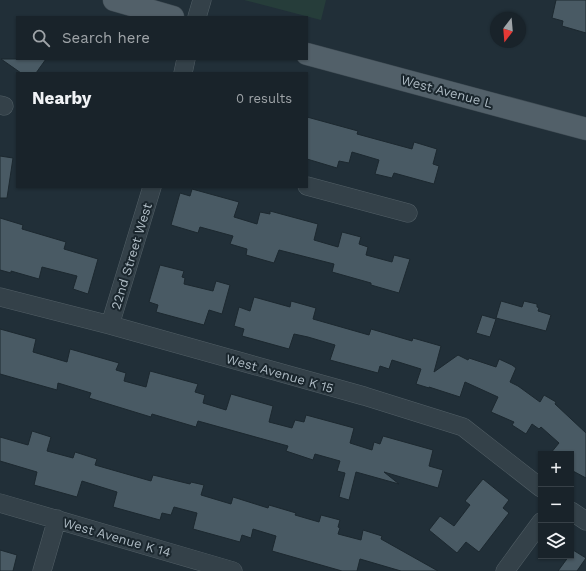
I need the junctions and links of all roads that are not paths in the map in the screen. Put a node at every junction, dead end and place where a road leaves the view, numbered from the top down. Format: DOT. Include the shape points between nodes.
graph roads {
  1 [pos="114,0"];
  2 [pos="202,0"];
  3 [pos="170,16"];
  4 [pos="197,16"];
  5 [pos="308,54"];
  6 [pos="186,60"];
  7 [pos="183,72"];
  8 [pos="586,129"];
  9 [pos="308,186"];
  10 [pos="152,188"];
  11 [pos="408,213"];
  12 [pos="0,297"];
  13 [pos="110,325"];
  14 [pos="540,487"];
  15 [pos="0,503"];
  16 [pos="574,513"];
  17 [pos="57,519"];
  18 [pos="586,521"];
  19 [pos="540,523"];
  20 [pos="42,571"];
  21 [pos="233,571"];
  22 [pos="505,571"];
  1 -- 3 [label="main road"];
  2 -- 4 [label="street"];
  5 -- 8 [label="main road, West Avenue L"];
  6 -- 7 [label="street"];
  9 -- 11 [label="street"];
  10 -- 13 [label="street, 22nd Street West"];
  12 -- 13 [label="street, West Avenue K 15"];
  13 -- 14 [label="street, West Avenue K 15" via="364,396 462,427"];
  15 -- 17 [label="street, West Avenue K 14"];
  16 -- 18 [label="street"];
  17 -- 20 [label="street"];
  17 -- 21 [label="street, West Avenue K 14"];
  19 -- 22 [label="street"];
}
